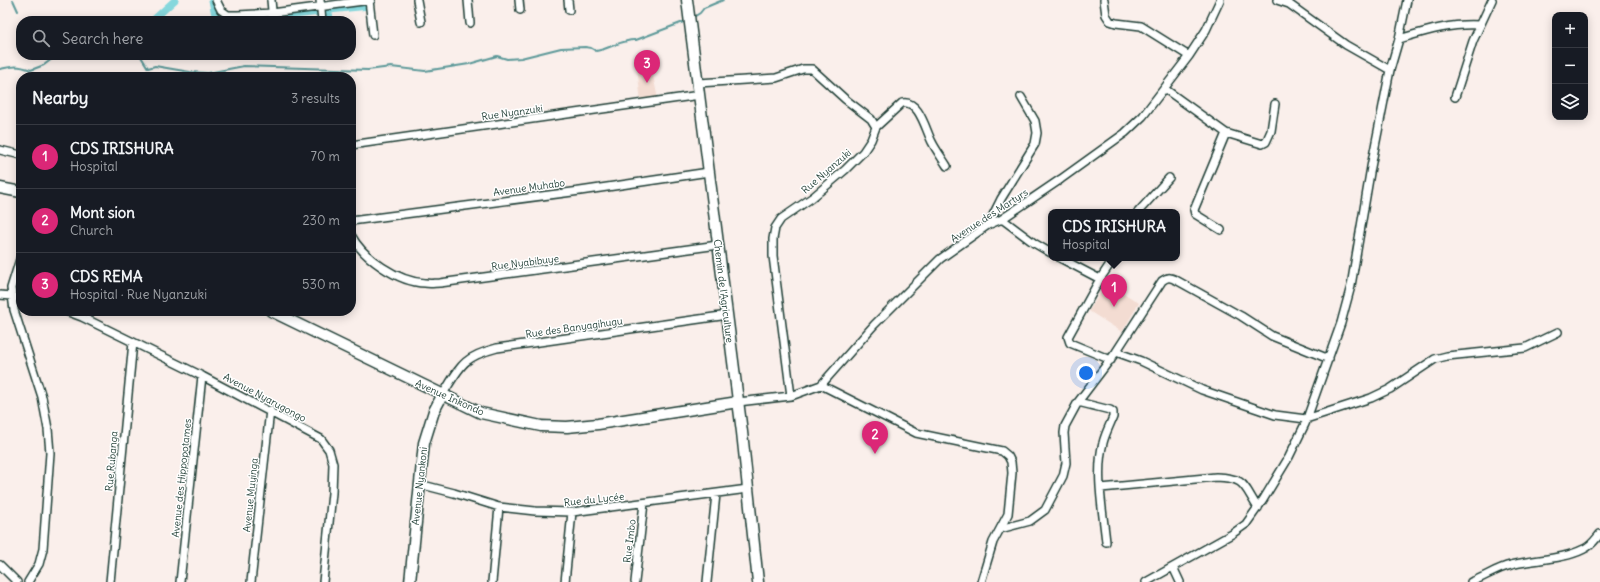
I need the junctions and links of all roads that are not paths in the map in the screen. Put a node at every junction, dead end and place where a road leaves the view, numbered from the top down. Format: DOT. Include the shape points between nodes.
graph roads {
  1 [pos="216,0"];
  2 [pos="271,0"];
  3 [pos="370,0"];
  4 [pos="417,0"];
  5 [pos="468,0"];
  6 [pos="519,0"];
  7 [pos="568,0"];
  8 [pos="1104,0"];
  9 [pos="1220,0"];
  10 [pos="1277,0"];
  11 [pos="1407,0"];
  12 [pos="1492,0"];
  13 [pos="688,1"];
  14 [pos="1290,2"];
  15 [pos="320,3"];
  16 [pos="520,10"];
  17 [pos="569,10"];
  18 [pos="272,13"];
  19 [pos="272,16"];
  20 [pos="321,16"];
  21 [pos="421,22"];
  22 [pos="470,23"];
  23 [pos="1480,25"];
  24 [pos="373,35"];
  25 [pos="1399,40"];
  26 [pos="1189,56"];
  27 [pos="1390,70"];
  28 [pos="698,83"];
  29 [pos="1165,89"];
  30 [pos="700,95"];
  31 [pos="1021,97"];
  32 [pos="1455,97"];
  33 [pos="1275,104"];
  34 [pos="876,127"];
  35 [pos="1226,133"];
  36 [pos="356,144"];
  37 [pos="0,150"];
  38 [pos="16,154"];
  39 [pos="947,166"];
  40 [pos="709,172"];
  41 [pos="1169,178"];
  42 [pos="0,188"];
  43 [pos="16,191"];
  44 [pos="1141,209"];
  45 [pos="1002,219"];
  46 [pos="356,220"];
  47 [pos="988,225"];
  48 [pos="1221,230"];
  49 [pos="356,244"];
  50 [pos="718,245"];
  51 [pos="1048,251"];
  52 [pos="1066,261"];
  53 [pos="1112,261"];
  54 [pos="16,270"];
  55 [pos="1100,279"];
  56 [pos="0,295"];
  57 [pos="12,296"];
  58 [pos="16,297"];
  59 [pos="16,314"];
  60 [pos="728,315"];
  61 [pos="16,316"];
  62 [pos="79,316"];
  63 [pos="281,316"];
  64 [pos="1558,332"];
  65 [pos="133,342"];
  66 [pos="1116,352"];
  67 [pos="1329,359"];
  68 [pos="1111,360"];
  69 [pos="202,376"];
  70 [pos="821,385"];
  71 [pos="443,394"];
  72 [pos="791,396"];
  73 [pos="738,402"];
  74 [pos="1078,402"];
  75 [pos="270,410"];
  76 [pos="1306,419"];
  77 [pos="419,484"];
  78 [pos="1100,488"];
  79 [pos="748,489"];
  80 [pos="716,494"];
  81 [pos="644,503"];
  82 [pos="499,507"];
  83 [pos="1258,508"];
  84 [pos="572,512"];
  85 [pos="1000,529"];
  86 [pos="1600,534"];
  87 [pos="1106,542"];
  88 [pos="0,565"];
  89 [pos="1172,567"];
  90 [pos="17,582"];
  91 [pos="28,582"];
  92 [pos="110,582"];
  93 [pos="180,582"];
  94 [pos="251,582"];
  95 [pos="323,582"];
  96 [pos="410,582"];
  97 [pos="492,582"];
  98 [pos="565,582"];
  99 [pos="635,582"];
  100 [pos="707,582"];
  101 [pos="758,582"];
  102 [pos="981,582"];
  103 [pos="1146,582"];
  104 [pos="1180,582"];
  105 [pos="1471,582"];
  1 -- 18 [label="street" via="221,10 228,15"];
  2 -- 18 [label="street"];
  3 -- 15 [label="street"];
  3 -- 24 [label="street"];
  4 -- 21 [label="street"];
  5 -- 22 [label="street"];
  6 -- 16 [label="street"];
  7 -- 17 [label="street"];
  8 -- 26 [label="street" via="1106,15 1110,20 1141,26"];
  9 -- 26 [label="street, Avenue des Martyrs" via="1206,30"];
  10 -- 14 [label="street"];
  11 -- 25 [label="street"];
  12 -- 23 [label="street"];
  13 -- 28 [label="street, Chemin de l'Agriculture"];
  14 -- 27 [label="street" via="1346,45"];
  15 -- 18 [label="street"];
  15 -- 20 [label="street"];
  18 -- 19 [label="street"];
  23 -- 25 [label="street" via="1433,28"];
  23 -- 32 [label="street"];
  25 -- 27 [label="street"];
  26 -- 29 [label="street, Avenue des Martyrs"];
  27 -- 67 [label="street" via="1351,286"];
  28 -- 30 [label="street, Chemin de l'Agriculture"];
  28 -- 34 [label="street" via="776,78 803,69 812,69 844,99 871,119"];
  29 -- 35 [label="street"];
  29 -- 45 [label="street, Avenue des Martyrs" via="1125,134"];
  30 -- 36 [label="street, Rue Nyanzuki"];
  30 -- 40 [label="street, Chemin de l'Agriculture"];
  31 -- 47 [label="street" via="1034,121 1037,133 1034,144"];
  33 -- 35 [label="street" via="1271,131 1266,142 1257,143"];
  34 -- 39 [label="street" via="902,103 907,102 924,120 932,142"];
  34 -- 72 [label="street, Rue Nyanzuki" via="863,152 813,197 781,219 775,228 773,256"];
  35 -- 48 [label="street" via="1194,210 1195,214"];
  37 -- 38 [label="street"];
  40 -- 46 [label="street, Avenue Muhabo"];
  40 -- 50 [label="street, Chemin de l'Agriculture"];
  41 -- 44 [label="street"];
  42 -- 43 [label="street"];
  45 -- 47 [label="street, Avenue des Martyrs"];
  45 -- 51 [label="street"];
  47 -- 70 [label="street, Avenue des Martyrs" via="940,259 874,325"];
  49 -- 50 [label="street, Rue Nyabibuye" via="384,269 423,284"];
  50 -- 60 [label="street, Chemin de l'Agriculture"];
  52 -- 55 [label="street"];
  53 -- 55 [label="street"];
  54 -- 57 [label="street" via="11,288"];
  55 -- 68 [label="street" via="1068,341"];
  56 -- 57 [label="street"];
  57 -- 58 [label="street"];
  57 -- 59 [label="street"];
  60 -- 71 [label="street, Rue des Banyagihugu" via="497,348 479,353 467,360"];
  60 -- 73 [label="street, Chemin de l'Agriculture"];
  61 -- 91 [label="street" via="42,397 50,453 43,549"];
  62 -- 65 [label="street, Avenue Nyarugongo"];
  63 -- 71 [label="street, Avenue Inkondo"];
  64 -- 76 [label="street" via="1525,348 1435,359 1390,389 1371,398"];
  65 -- 69 [label="street, Avenue Nyarugongo"];
  65 -- 92 [label="street, Rue Rubanga"];
  66 -- 67 [label="street" via="1162,281 1171,278 1272,336"];
  66 -- 68 [label="street"];
  66 -- 76 [label="street" via="1202,390 1274,415"];
  67 -- 76 [label="street"];
  68 -- 74 [label="street"];
  69 -- 75 [label="street, Avenue Nyarugongo"];
  69 -- 93 [label="street, Avenue des Hippopotames"];
  70 -- 72 [label="street, Avenue des Martyrs"];
  70 -- 85 [label="street" via="916,433 1002,451 1011,462 1012,473 1008,514"];
  71 -- 73 [label="street, Avenue Inkondo" via="481,413 542,426 567,427"];
  71 -- 77 [label="street, Avenue Nyankoni" via="425,437"];
  72 -- 73 [label="street, Avenue des Martyrs"];
  73 -- 79 [label="street, Chemin de l'Agriculture"];
  74 -- 78 [label="street" via="1113,412 1100,456"];
  74 -- 85 [label="street" via="1065,426 1066,463 1063,476 1045,510 1030,521"];
  75 -- 94 [label="street, Avenue Muyinga"];
  75 -- 95 [label="street, Avenue Nyarugongo" via="321,438 332,457 333,480"];
  76 -- 83 [label="street" via="1289,457"];
  77 -- 82 [label="street, Rue du Lycée"];
  77 -- 96 [label="street, Avenue Nyankoni"];
  78 -- 83 [label="street" via="1216,477 1232,478 1243,484"];
  78 -- 87 [label="street"];
  79 -- 80 [label="street, Rue du Lycée"];
  79 -- 101 [label="street, Chemin de l'Agriculture"];
  80 -- 81 [label="street, Rue du Lycée"];
  80 -- 100 [label="street"];
  81 -- 84 [label="street, Rue du Lycée"];
  81 -- 99 [label="street, Rue Imbo"];
  82 -- 84 [label="street, Rue du Lycée"];
  82 -- 97 [label="street"];
  83 -- 89 [label="street" via="1246,524 1232,534"];
  84 -- 98 [label="street"];
  85 -- 102 [label="street" via="987,558"];
  86 -- 105 [label="street" via="1585,549 1563,556 1499,568"];
  88 -- 90 [label="street"];
  89 -- 103 [label="street"];
  89 -- 104 [label="street"];
}
